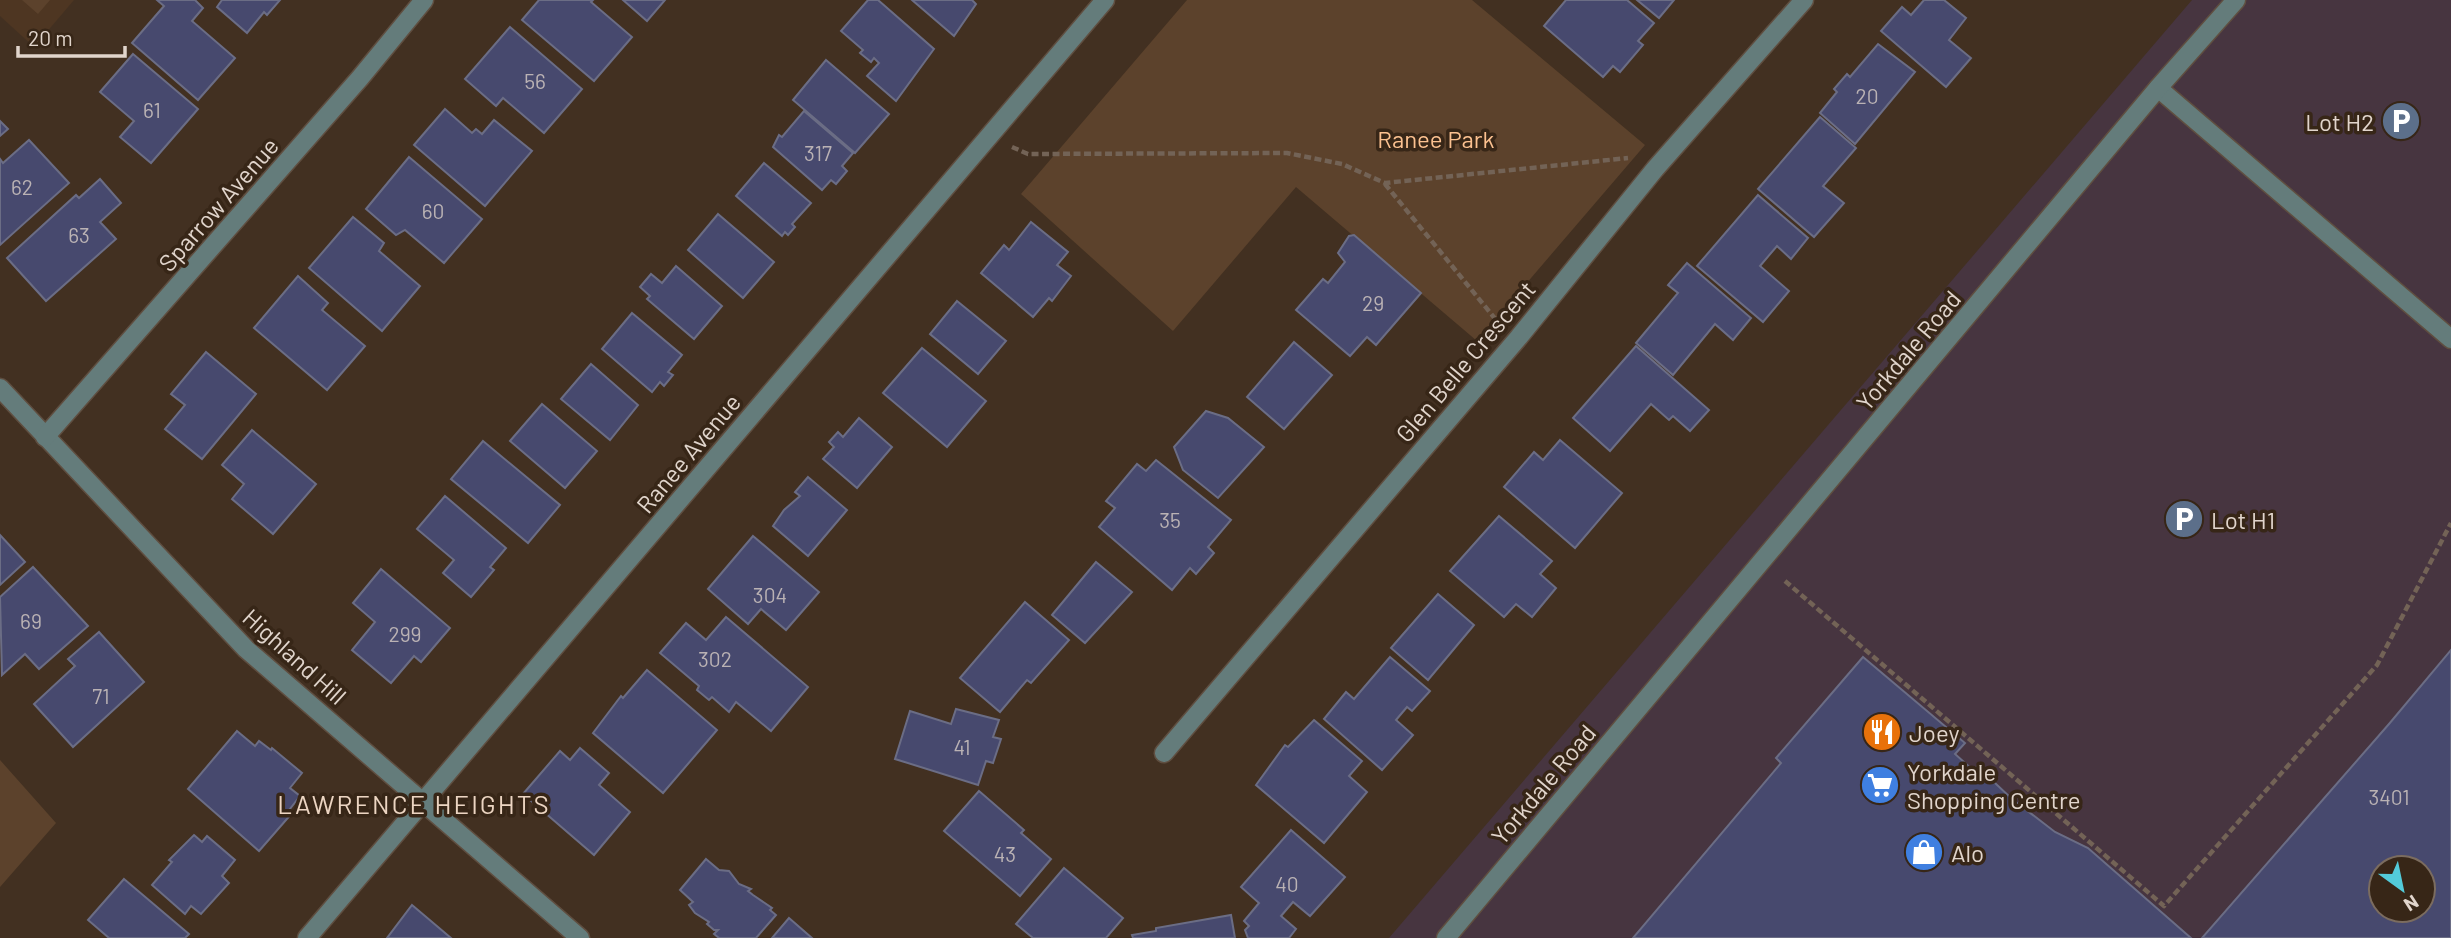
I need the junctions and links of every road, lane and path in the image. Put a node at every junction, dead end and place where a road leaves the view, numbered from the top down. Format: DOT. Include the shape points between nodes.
graph roads {
  1 [pos="424,0"];
  2 [pos="1105,0"];
  3 [pos="1804,0"];
  4 [pos="2236,0"];
  5 [pos="2158,88"];
  6 [pos="989,137"];
  7 [pos="1655,169"];
  8 [pos="1385,183"];
  9 [pos="1519,337"];
  10 [pos="2451,339"];
  11 [pos="0,388"];
  12 [pos="45,438"];
  13 [pos="2451,523"];
  14 [pos="1784,581"];
  15 [pos="1164,753"];
  16 [pos="424,801"];
  17 [pos="307,938"];
  18 [pos="580,938"];
  19 [pos="1446,938"];
  1 -- 12 [label="street, Sparrow Avenue"];
  2 -- 6 [label="street, Ranee Avenue"];
  3 -- 7 [label="street, Glen Belle Crescent"];
  4 -- 5 [label="street, Yorkdale Road"];
  5 -- 10 [label="street"];
  5 -- 19 [label="street, Yorkdale Road"];
  6 -- 8 [label="path" via="1028,154 1287,153 1342,164"];
  6 -- 16 [label="street, Ranee Avenue"];
  7 -- 8 [label="path" via="1629,158"];
  7 -- 9 [label="street, Glen Belle Crescent"];
  8 -- 9 [label="path" via="1494,318"];
  9 -- 15 [label="street, Glen Belle Crescent"];
  11 -- 12 [label="street, Highland Hill"];
  12 -- 16 [label="street, Highland Hill" via="246,649"];
  13 -- 14 [label="path" via="2377,665 2164,906"];
  16 -- 17 [label="street, Ranee Avenue"];
  16 -- 18 [label="street, Highland Hill"];
}
